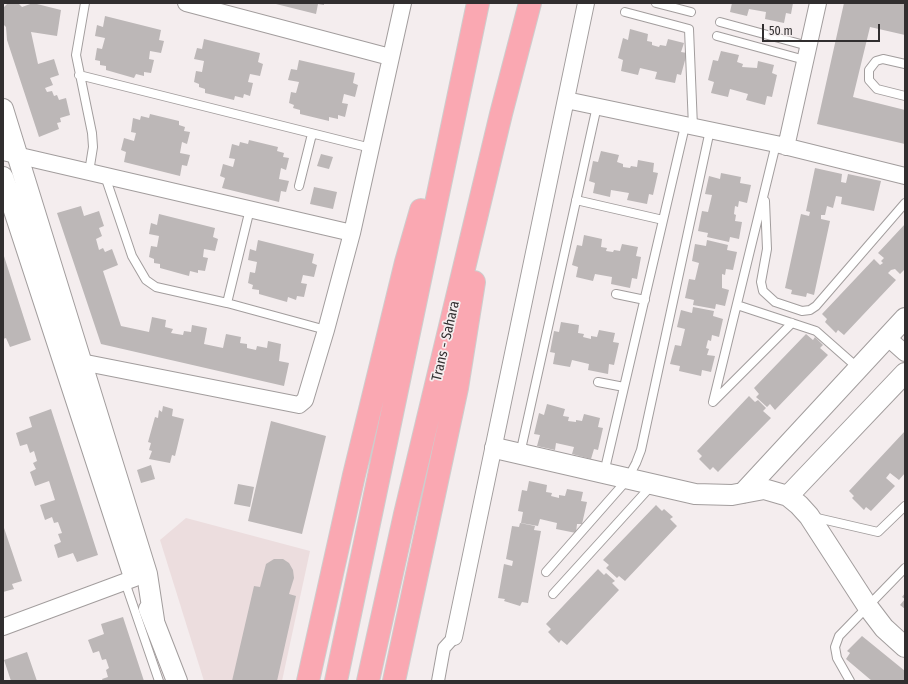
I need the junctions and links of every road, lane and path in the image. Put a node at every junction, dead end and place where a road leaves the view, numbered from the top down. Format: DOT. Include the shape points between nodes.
graph roads {
  1 [pos="86,3"];
  2 [pos="186,3"];
  3 [pos="403,3"];
  4 [pos="478,3"];
  5 [pos="530,3"];
  6 [pos="586,3"];
  7 [pos="656,3"];
  8 [pos="818,3"];
  9 [pos="625,12"];
  10 [pos="691,12"];
  11 [pos="720,22"];
  12 [pos="717,36"];
  13 [pos="467,51"];
  14 [pos="806,53"];
  15 [pos="390,58"];
  16 [pos="905,64"];
  17 [pos="79,75"];
  18 [pos="905,96"];
  19 [pos="566,100"];
  20 [pos="597,106"];
  21 [pos="3,109"];
  22 [pos="501,114"];
  23 [pos="689,126"];
  24 [pos="710,130"];
  25 [pos="312,134"];
  26 [pos="781,146"];
  27 [pos="370,148"];
  28 [pos="10,153"];
  29 [pos="89,172"];
  30 [pos="105,176"];
  31 [pos="905,176"];
  32 [pos="3,177"];
  33 [pos="299,186"];
  34 [pos="765,190"];
  35 [pos="576,200"];
  36 [pos="905,203"];
  37 [pos="250,210"];
  38 [pos="663,220"];
  39 [pos="352,233"];
  40 [pos="616,294"];
  41 [pos="645,300"];
  42 [pos="227,303"];
  43 [pos="737,305"];
  44 [pos="905,318"];
  45 [pos="792,323"];
  46 [pos="326,330"];
  47 [pos="887,337"];
  48 [pos="905,353"];
  49 [pos="62,358"];
  50 [pos="82,362"];
  51 [pos="859,369"];
  52 [pos="905,373"];
  53 [pos="598,382"];
  54 [pos="624,387"];
  55 [pos="495,448"];
  56 [pos="520,454"];
  57 [pos="604,473"];
  58 [pos="628,480"];
  59 [pos="652,485"];
  60 [pos="743,493"];
  61 [pos="788,496"];
  62 [pos="905,506"];
  63 [pos="809,516"];
  64 [pos="905,568"];
  65 [pos="546,572"];
  66 [pos="130,580"];
  67 [pos="553,594"];
  68 [pos="868,607"];
  69 [pos="154,620"];
  70 [pos="3,626"];
  71 [pos="454,637"];
  72 [pos="905,647"];
  73 [pos="159,681"];
  74 [pos="177,681"];
  75 [pos="308,681"];
  76 [pos="336,681"];
  77 [pos="368,681"];
  78 [pos="394,681"];
  79 [pos="438,681"];
  80 [pos="850,681"];
  1 -- 17 [label="lane" via="76,55"];
  2 -- 15 [label="street"];
  3 -- 15 [label="street"];
  4 -- 13 [label="highway"];
  5 -- 22 [label="highway, Trans - Sahara"];
  6 -- 19 [label="street"];
  7 -- 10 [label="lane"];
  8 -- 14 [label="street"];
  9 -- 23 [label="lane" via="689,29"];
  11 -- 14 [label="lane"];
  12 -- 14 [label="lane"];
  13 -- 75 [label="highway" via="406,262 354,475"];
  13 -- 76 [label="highway"];
  14 -- 26 [label="street"];
  15 -- 27 [label="street"];
  16 -- 18 [label="lane" via="883,59 876,61 869,70 869,80 877,89"];
  17 -- 25 [label="lane"];
  17 -- 29 [label="lane" via="92,133 93,147"];
  19 -- 20 [label="street"];
  19 -- 55 [label="street"];
  20 -- 23 [label="street"];
  20 -- 35 [label="lane"];
  21 -- 28 [label="street"];
  22 -- 77 [label="highway, Trans - Sahara"];
  22 -- 78 [label="highway" via="457,388"];
  23 -- 24 [label="street"];
  23 -- 38 [label="lane"];
  24 -- 26 [label="street"];
  24 -- 58 [label="lane" via="641,450"];
  25 -- 27 [label="lane"];
  25 -- 33 [label="lane"];
  26 -- 31 [label="street"];
  26 -- 34 [label="lane"];
  27 -- 39 [label="street"];
  28 -- 29 [label="street"];
  28 -- 50 [label="street"];
  29 -- 30 [label="street"];
  30 -- 37 [label="street"];
  30 -- 42 [label="lane" via="132,256 146,280 156,287"];
  32 -- 49 [label="street"];
  34 -- 36 [label="lane" via="767,249 761,282 763,291 775,302 802,311 816,306"];
  34 -- 43 [label="lane"];
  35 -- 38 [label="lane"];
  35 -- 56 [label="lane"];
  37 -- 39 [label="street"];
  37 -- 42 [label="lane"];
  38 -- 41 [label="lane"];
  39 -- 46 [label="street"];
  40 -- 41 [label="lane"];
  41 -- 54 [label="lane"];
  42 -- 46 [label="lane"];
  43 -- 45 [label="lane"];
  43 -- 45 [label="lane" via="713,402"];
  44 -- 47 [label="street"];
  45 -- 51 [label="lane" via="816,332"];
  46 -- 50 [label="street" via="305,400 299,405"];
  47 -- 48 [label="street"];
  47 -- 51 [label="street"];
  49 -- 50 [label="street"];
  49 -- 66 [label="street"];
  50 -- 69 [label="street" via="148,574"];
  51 -- 60 [label="street"];
  52 -- 61 [label="street"];
  53 -- 54 [label="lane"];
  54 -- 57 [label="lane"];
  55 -- 56 [label="street"];
  55 -- 71 [label="street"];
  56 -- 57 [label="street"];
  57 -- 58 [label="street"];
  58 -- 59 [label="street"];
  58 -- 65 [label="lane"];
  59 -- 60 [label="street" via="695,494 718,496"];
  59 -- 67 [label="lane"];
  60 -- 61 [label="street" via="764,489"];
  61 -- 63 [label="street"];
  62 -- 63 [label="lane" via="878,532"];
  63 -- 68 [label="street"];
  64 -- 68 [label="lane"];
  66 -- 69 [label="street"];
  66 -- 70 [label="street"];
  66 -- 73 [label="lane"];
  68 -- 72 [label="street" via="884,628"];
  68 -- 80 [label="lane" via="839,636 835,647 837,658"];
  69 -- 74 [label="street"];
  71 -- 79 [label="street" via="444,648"];
}
